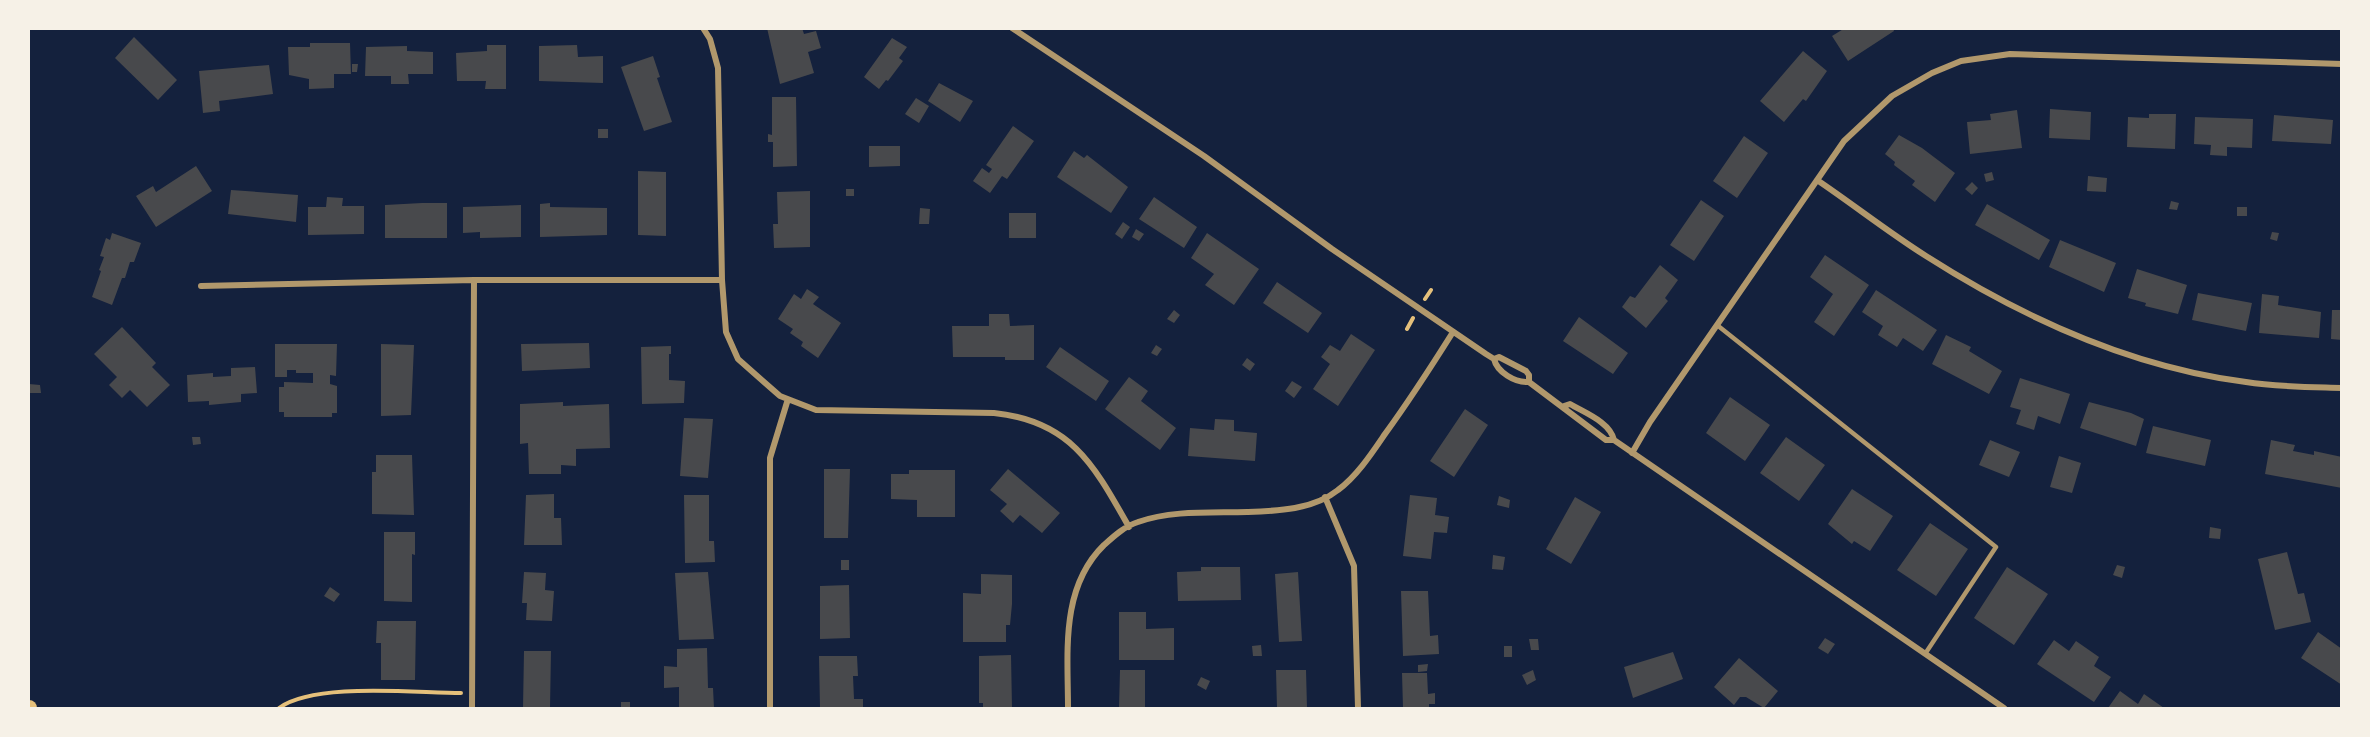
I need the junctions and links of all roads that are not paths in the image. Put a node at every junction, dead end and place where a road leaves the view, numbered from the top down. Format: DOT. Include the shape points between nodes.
graph roads {
  1 [pos="703,28"];
  2 [pos="1012,28"];
  3 [pos="2342,64"];
  4 [pos="1817,180"];
  5 [pos="474,280"];
  6 [pos="722,280"];
  7 [pos="201,286"];
  8 [pos="1717,326"];
  9 [pos="1453,332"];
  10 [pos="1494,359"];
  11 [pos="1529,382"];
  12 [pos="2342,388"];
  13 [pos="788,399"];
  14 [pos="1564,406"];
  15 [pos="1614,440"];
  16 [pos="1632,453"];
  17 [pos="1325,498"];
  18 [pos="1129,527"];
  19 [pos="1925,654"];
  20 [pos="472,708"];
  21 [pos="770,708"];
  22 [pos="1068,708"];
  23 [pos="1358,708"];
  24 [pos="2004,708"];
  1 -- 6 [label="street" via="718,68"];
  2 -- 9 [label="street" via="1204,156"];
  3 -- 4 [label="street" via="2010,54 1961,61 1892,96 1844,141"];
  4 -- 8 [label="street"];
  4 -- 12 [label="street" via="1976,286 2079,338 2158,364 2243,382"];
  5 -- 6 [label="street"];
  5 -- 7 [label="street"];
  5 -- 20 [label="street"];
  6 -- 13 [label="street" via="726,332 738,359"];
  8 -- 16 [label="street"];
  8 -- 19 [label="lane" via="1996,547"];
  9 -- 10 [label="street"];
  9 -- 17 [label="street" via="1367,460"];
  10 -- 11 [label="street" via="1501,372 1522,383"];
  10 -- 11 [label="street" via="1499,357 1526,371"];
  11 -- 14 [label="street"];
  13 -- 18 [label="street" via="816,410 1020,416 1048,427 1098,470"];
  13 -- 21 [label="street" via="770,458"];
  14 -- 15 [label="street" via="1606,440"];
  14 -- 15 [label="street" via="1570,404 1602,423"];
  15 -- 16 [label="street"];
  16 -- 19 [label="street"];
  17 -- 18 [label="street" via="1296,508 1183,514"];
  17 -- 23 [label="street" via="1354,566"];
  18 -- 22 [label="street" via="1096,552 1080,578 1069,622"];
  19 -- 24 [label="street"];
}
